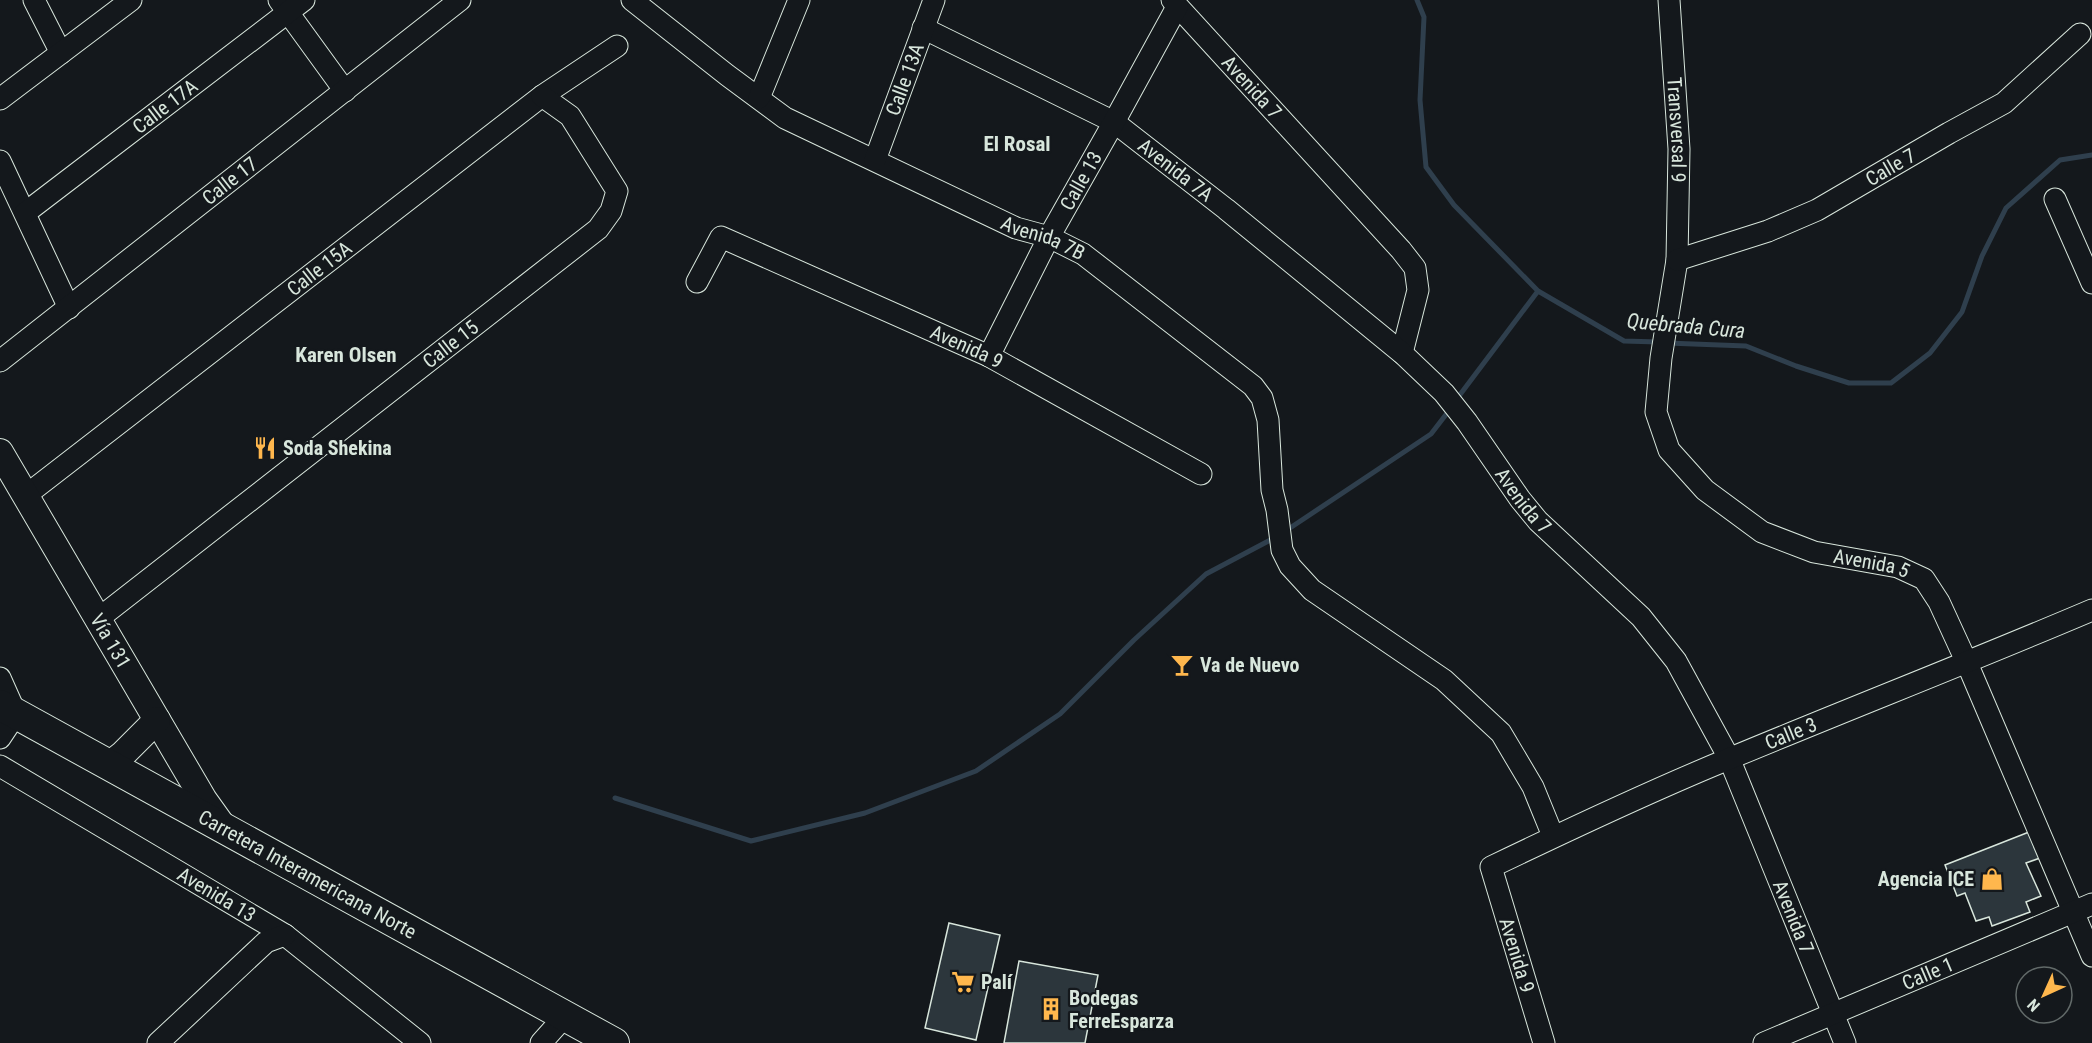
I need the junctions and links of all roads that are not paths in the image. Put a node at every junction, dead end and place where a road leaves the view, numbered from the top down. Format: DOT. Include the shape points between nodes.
graph roads {
  1 [pos="34,0"];
  2 [pos="132,0"];
  3 [pos="460,0"];
  4 [pos="632,0"];
  5 [pos="800,0"];
  6 [pos="934,0"];
  7 [pos="1669,0"];
  8 [pos="1174,3"];
  9 [pos="291,4"];
  10 [pos="923,28"];
  11 [pos="2080,34"];
  12 [pos="617,46"];
  13 [pos="61,53"];
  14 [pos="345,91"];
  15 [pos="542,96"];
  16 [pos="759,98"];
  17 [pos="0,99"];
  18 [pos="1114,122"];
  19 [pos="875,160"];
  20 [pos="0,161"];
  21 [pos="2055,199"];
  22 [pos="25,213"];
  23 [pos="1049,237"];
  24 [pos="1677,260"];
  25 [pos="697,282"];
  26 [pos="2092,283"];
  27 [pos="69,308"];
  28 [pos="1402,353"];
  29 [pos="988,356"];
  30 [pos="0,360"];
  31 [pos="0,452"];
  32 [pos="1201,474"];
  33 [pos="25,496"];
  34 [pos="2092,610"];
  35 [pos="98,619"];
  36 [pos="1967,663"];
  37 [pos="0,678"];
  38 [pos="5,719"];
  39 [pos="157,720"];
  40 [pos="1729,758"];
  41 [pos="116,760"];
  42 [pos="0,766"];
  43 [pos="225,829"];
  44 [pos="1553,836"];
  45 [pos="1491,867"];
  46 [pos="2083,908"];
  47 [pos="285,935"];
  48 [pos="2092,956"];
  49 [pos="1832,1014"];
  50 [pos="565,1016"];
  51 [pos="158,1043"];
  52 [pos="420,1043"];
  53 [pos="541,1043"];
  54 [pos="614,1043"];
  55 [pos="1544,1043"];
  56 [pos="1764,1043"];
  57 [pos="1845,1043"];
  1 -- 13 [label="street"];
  2 -- 13 [label="street"];
  3 -- 14 [label="street, Calle 17"];
  4 -- 16 [label="street, Avenida 7B"];
  5 -- 16 [label="street"];
  6 -- 10 [label="street, Calle 13A"];
  7 -- 24 [label="street, Transversal 9" via="1679,149"];
  8 -- 18 [label="street, Calle 13"];
  8 -- 28 [label="street, Avenida 7" via="1414,268 1418,290"];
  9 -- 14 [label="street"];
  9 -- 22 [label="street, Calle 17A"];
  10 -- 18 [label="street, Avenida 7A"];
  10 -- 19 [label="street, Calle 13A"];
  11 -- 24 [label="street, Calle 7" via="2004,103 1817,210 1768,231"];
  12 -- 15 [label="street, Calle 15A"];
  13 -- 17 [label="street"];
  14 -- 27 [label="street, Calle 17"];
  15 -- 33 [label="street, Calle 15A"];
  15 -- 35 [label="street, Calle 15" via="570,116 617,191 611,211 598,229"];
  16 -- 19 [label="street, Avenida 7B" via="785,118"];
  18 -- 23 [label="street, Calle 13"];
  18 -- 28 [label="street, Avenida 7A"];
  19 -- 23 [label="street, Avenida 7B" via="1016,228"];
  20 -- 22 [label="street"];
  21 -- 26 [label="street"];
  22 -- 27 [label="street"];
  23 -- 29 [label="street, Calle 13"];
  23 -- 44 [label="street, Avenida 7B" via="1083,254 1253,386 1262,398 1268,420 1272,490 1282,550 1290,566 1312,590 1444,680 1502,733 1533,787"];
  24 -- 36 [label="street, Avenida 5" via="1656,412 1669,450 1705,490 1762,532 1814,552 1898,567 1924,579"];
  25 -- 29 [label="street, Avenida 9" via="721,237"];
  27 -- 30 [label="street, Calle 17"];
  28 -- 40 [label="street, Avenida 7" via="1444,393 1538,521 1641,617 1676,662"];
  29 -- 32 [label="street, Avenida 9"];
  31 -- 33 [label="main road, Vía 131"];
  33 -- 35 [label="main road, Vía 131"];
  34 -- 36 [label="street, Calle 3"];
  35 -- 39 [label="main road, Vía 131"];
  36 -- 40 [label="street, Calle 3"];
  36 -- 46 [label="street, Avenida 5"];
  37 -- 38 [label="street"];
  38 -- 41 [label="highway, Carretera Interamericana Norte"];
  39 -- 41 [label="main road"];
  39 -- 43 [label="main road, Vía 131"];
  40 -- 44 [label="street, Calle 3"];
  40 -- 49 [label="street, Avenida 7"];
  41 -- 43 [label="highway, Carretera Interamericana Norte"];
  42 -- 47 [label="street, Avenida 13"];
  43 -- 50 [label="highway, Carretera Interamericana Norte"];
  44 -- 45 [label="street, Calle 3"];
  45 -- 55 [label="street, Avenida 9"];
  46 -- 48 [label="street, Avenida 5"];
  46 -- 49 [label="street, Calle 1"];
  47 -- 51 [label="street" via="266,942"];
  47 -- 52 [label="street, Avenida 13"];
  49 -- 56 [label="street, Calle 1"];
  49 -- 57 [label="street, Avenida 7"];
  50 -- 53 [label="street"];
  50 -- 54 [label="highway, Carretera Interamericana Norte"];
}
